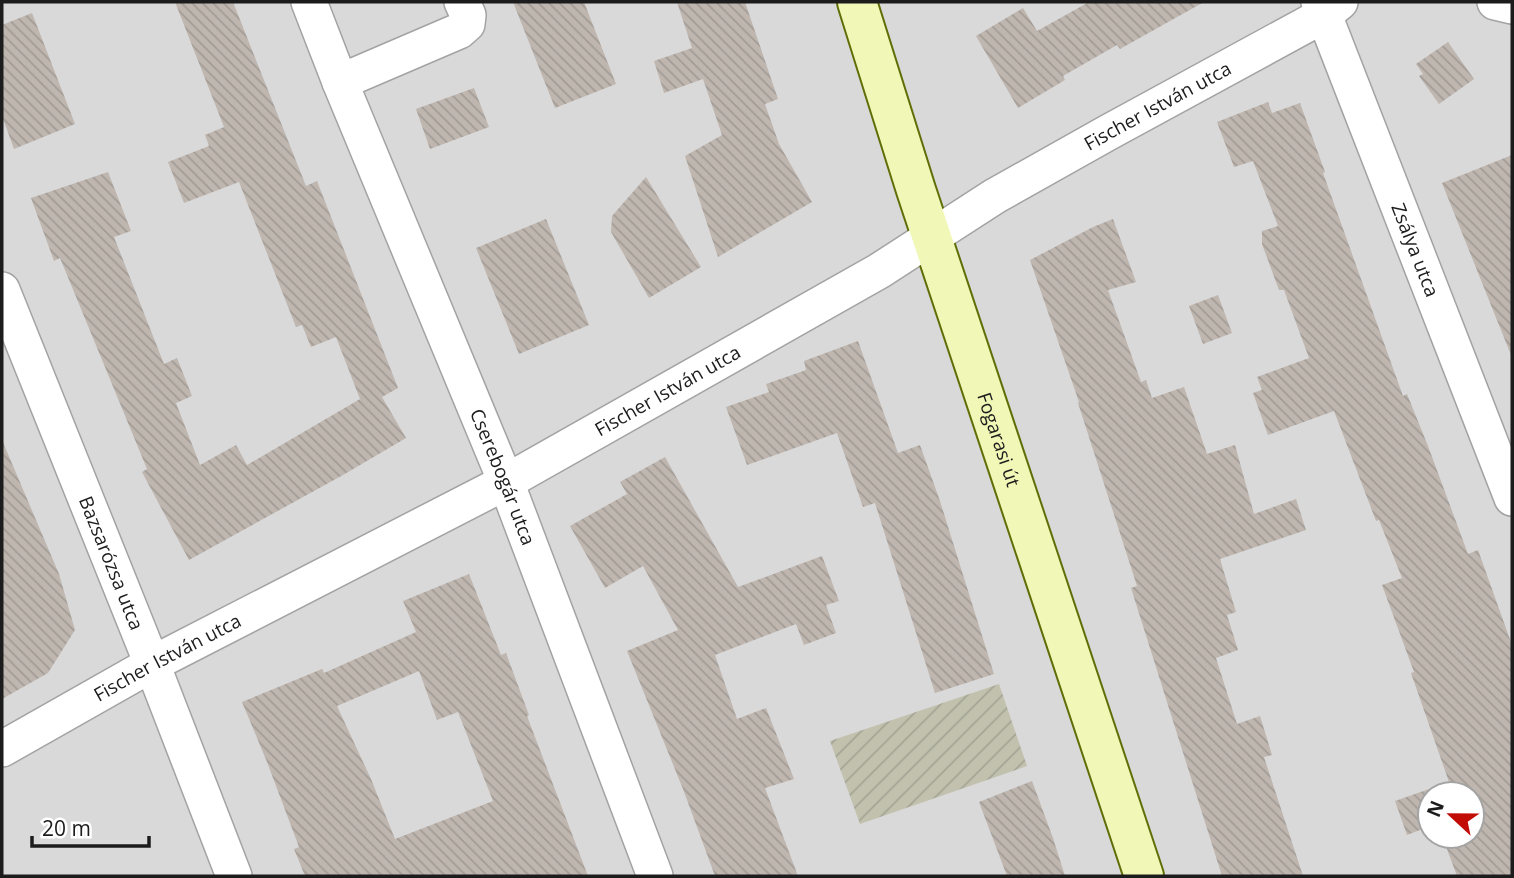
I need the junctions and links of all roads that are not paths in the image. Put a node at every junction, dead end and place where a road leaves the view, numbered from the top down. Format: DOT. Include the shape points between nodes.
graph roads {
  1 [pos="309,2"];
  2 [pos="462,2"];
  3 [pos="857,2"];
  4 [pos="1495,2"];
  5 [pos="1327,6"];
  6 [pos="1512,6"];
  7 [pos="340,82"];
  8 [pos="933,237"];
  9 [pos="2,290"];
  10 [pos="506,482"];
  11 [pos="1512,498"];
  12 [pos="152,664"];
  13 [pos="2,749"];
  14 [pos="234,876"];
  15 [pos="654,876"];
  16 [pos="1144,876"];
  1 -- 7 [label="street, Cserebogár utca"];
  2 -- 7 [label="street" via="468,15 467,24 459,31"];
  3 -- 8 [label="main road, Fogarasi út"];
  4 -- 6 [label="street"];
  5 -- 8 [label="street, Fischer István utca" via="995,196"];
  5 -- 11 [label="street, Zsálya utca"];
  7 -- 10 [label="street, Cserebogár utca"];
  8 -- 10 [label="street, Fischer István utca"];
  8 -- 16 [label="main road, Fogarasi út"];
  9 -- 12 [label="street, Bazsarózsa utca"];
  10 -- 12 [label="street, Fischer István utca"];
  10 -- 15 [label="street, Cserebogár utca"];
  12 -- 13 [label="street, Fischer István utca"];
  12 -- 14 [label="street, Bazsarózsa utca"];
}
